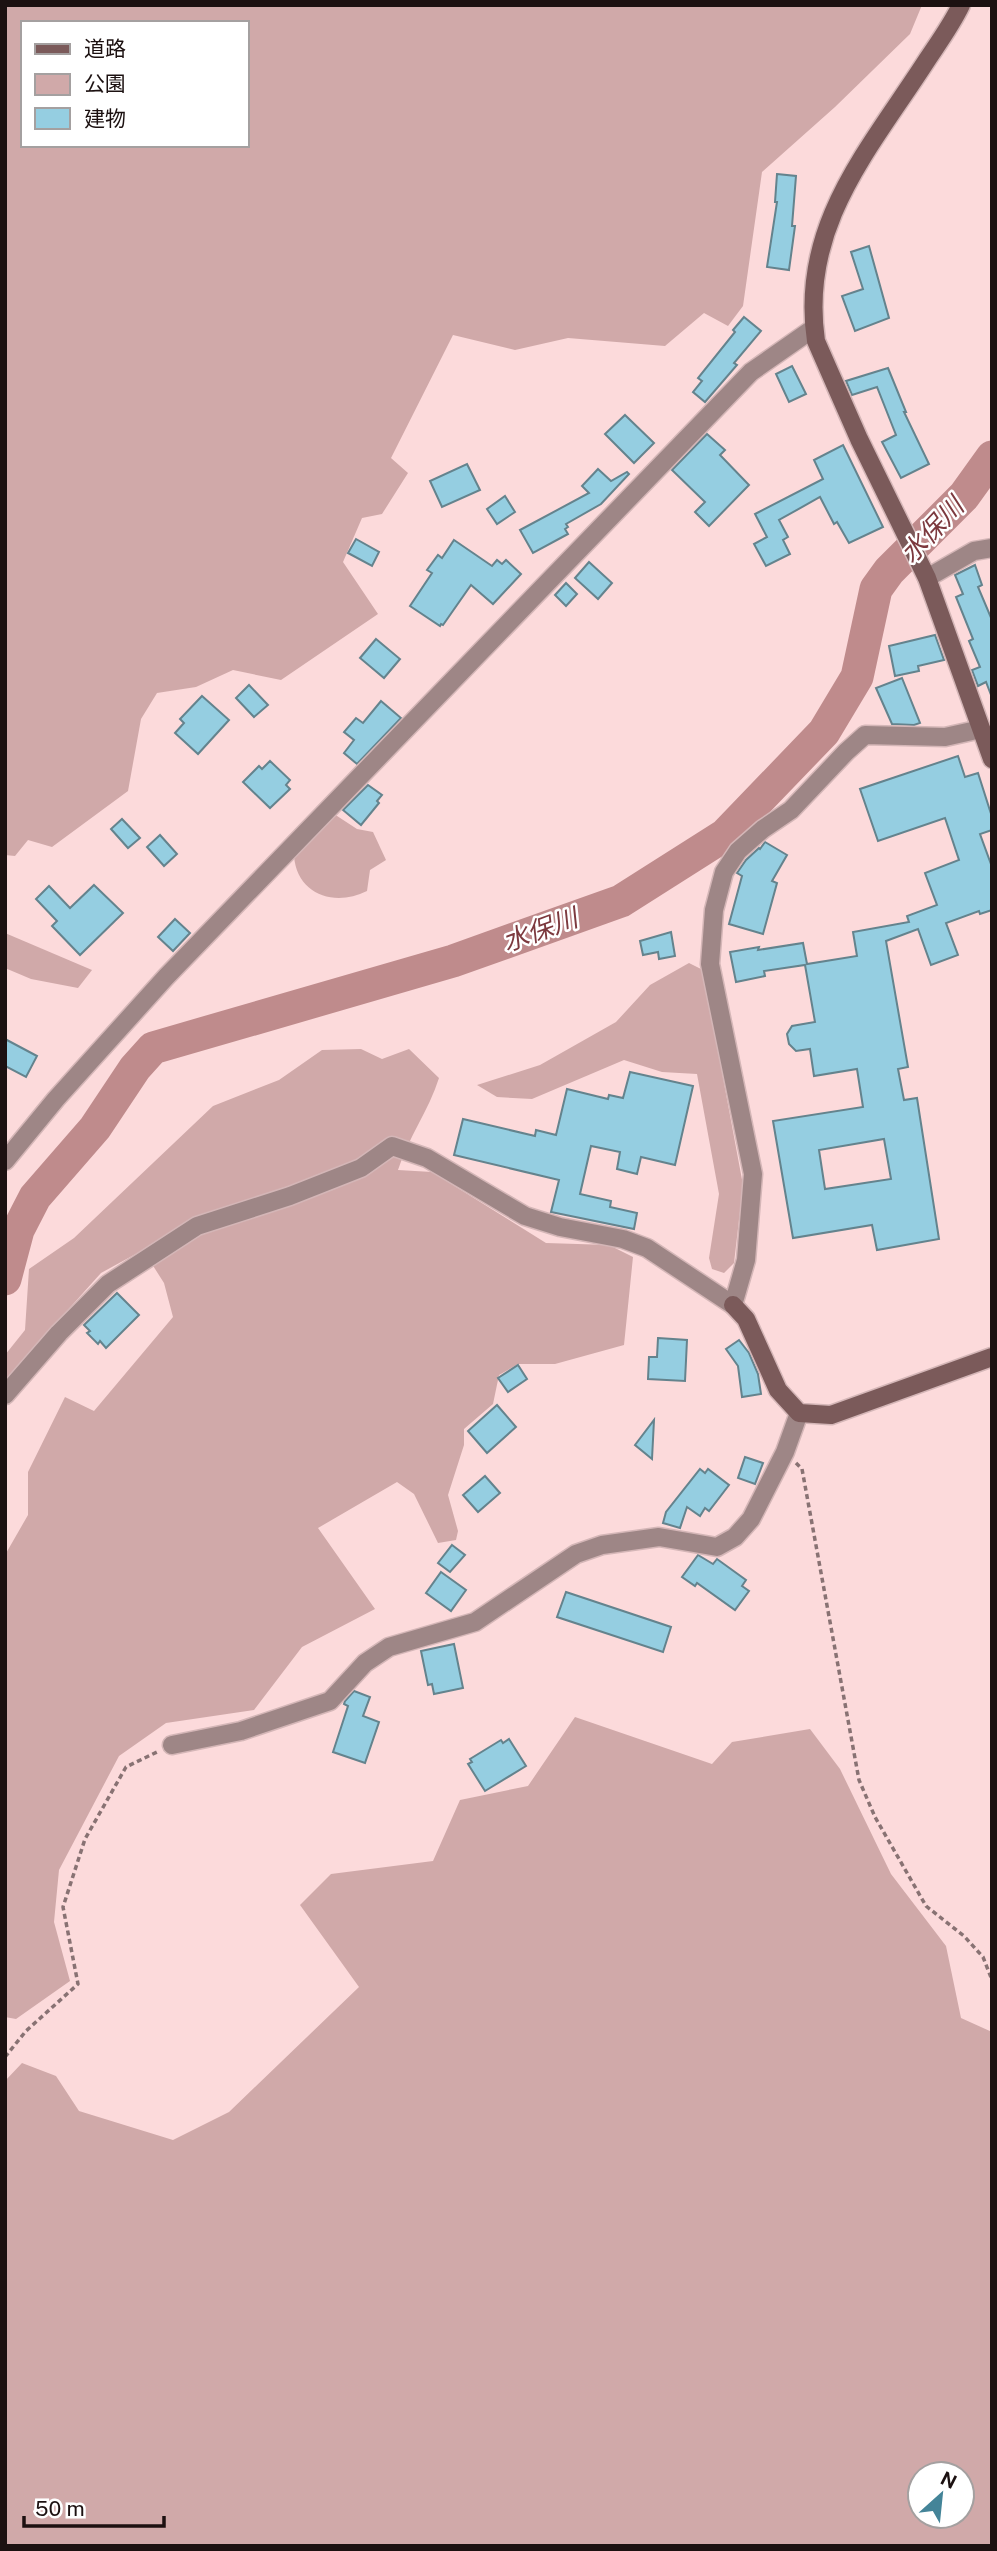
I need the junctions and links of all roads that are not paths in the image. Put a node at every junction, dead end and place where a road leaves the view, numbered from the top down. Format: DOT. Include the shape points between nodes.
graph roads {
  1 [pos="961,5"];
  2 [pos="814,328"];
  3 [pos="992,548"];
  4 [pos="926,575"];
  5 [pos="981,729"];
  6 [pos="992,759"];
  7 [pos="5,1161"];
  8 [pos="733,1305"];
  9 [pos="992,1357"];
  10 [pos="5,1395"];
  11 [pos="799,1413"];
  12 [pos="172,1745"];
  1 -- 2 [label="main road" via="841,192 824,236 813,285"];
  2 -- 4 [label="main road" via="859,439"];
  2 -- 7 [label="street" via="751,372 166,977"];
  3 -- 4 [label="street" via="974,551"];
  4 -- 5 [label="main road"];
  5 -- 6 [label="main road"];
  5 -- 8 [label="street" via="946,737 865,735 791,810 738,851 724,872 714,910 710,964 753,1174 747,1260"];
  8 -- 10 [label="street" via="647,1248 525,1216 427,1158 392,1146 362,1168 186,1233 108,1284"];
  8 -- 11 [label="main road" via="746,1319 778,1390"];
  9 -- 11 [label="main road" via="831,1415"];
  11 -- 12 [label="street" via="751,1519 735,1538 717,1547 659,1537 589,1549 475,1622 389,1647 365,1663 330,1701 241,1731"];
}
